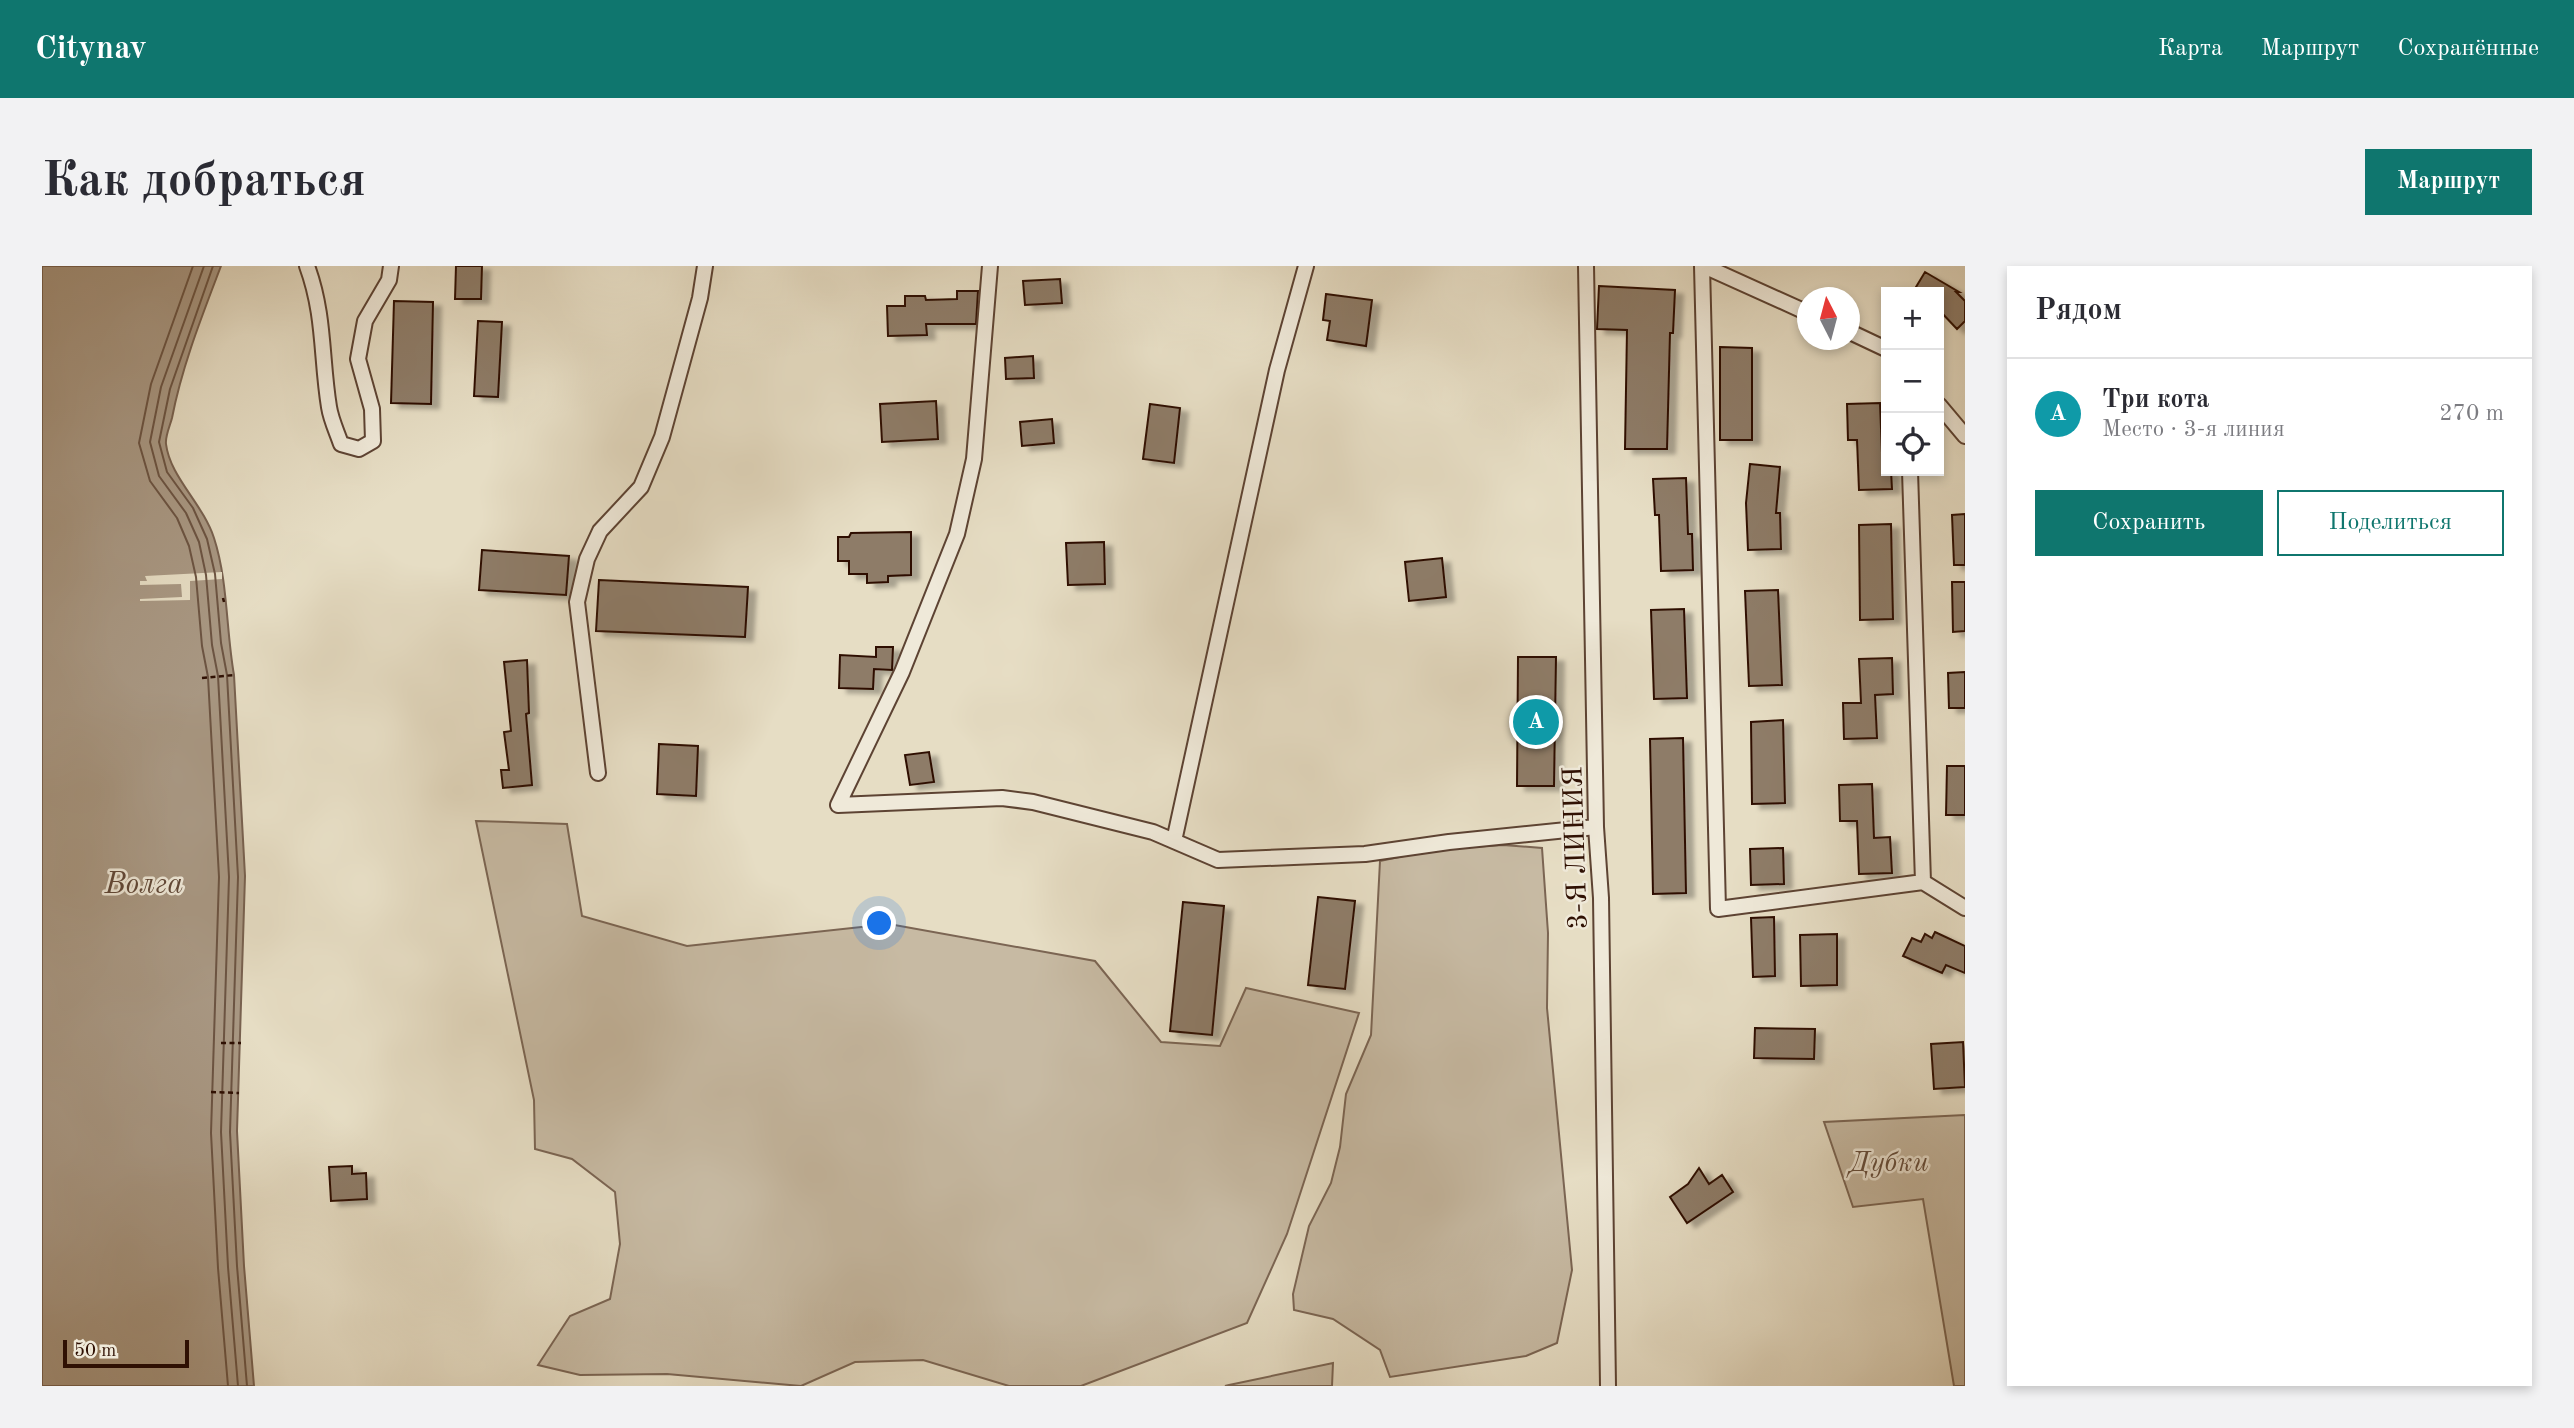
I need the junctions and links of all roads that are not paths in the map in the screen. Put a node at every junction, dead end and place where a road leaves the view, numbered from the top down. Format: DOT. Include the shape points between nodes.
graph roads {
  1 [pos="307,266"];
  2 [pos="391,266"];
  3 [pos="705,266"];
  4 [pos="990,266"];
  5 [pos="1306,266"];
  6 [pos="1586,266"];
  7 [pos="1703,266"];
  8 [pos="1797,308"];
  9 [pos="1860,337"];
  10 [pos="1881,347"];
  11 [pos="1944,411"];
  12 [pos="1965,436"];
  13 [pos="1910,476"];
  14 [pos="598,773"];
  15 [pos="1596,827"];
  16 [pos="1174,841"];
  17 [pos="1923,882"];
  18 [pos="1965,908"];
  19 [pos="1608,1386"];
  1 -- 2 [label="street" via="324,334 330,409 341,444 359,449 373,441 372,409 358,359 365,321 389,280"];
  3 -- 14 [label="street" via="662,437 641,487 600,531 587,559 577,602"];
  4 -- 16 [label="street" via="974,459 957,534 902,672 838,805 1002,798 1033,802"];
  5 -- 16 [label="street" via="1277,370"];
  6 -- 15 [label="street, 3-Я ЛИНИЯ"];
  7 -- 8 [label="street"];
  7 -- 17 [label="street" via="1718,909"];
  9 -- 10 [label="street"];
  11 -- 12 [label="street"];
  13 -- 17 [label="street"];
  15 -- 16 [label="street" via="1364,854 1217,860"];
  15 -- 19 [label="street, 3-Я ЛИНИЯ"];
  17 -- 18 [label="street"];
}
